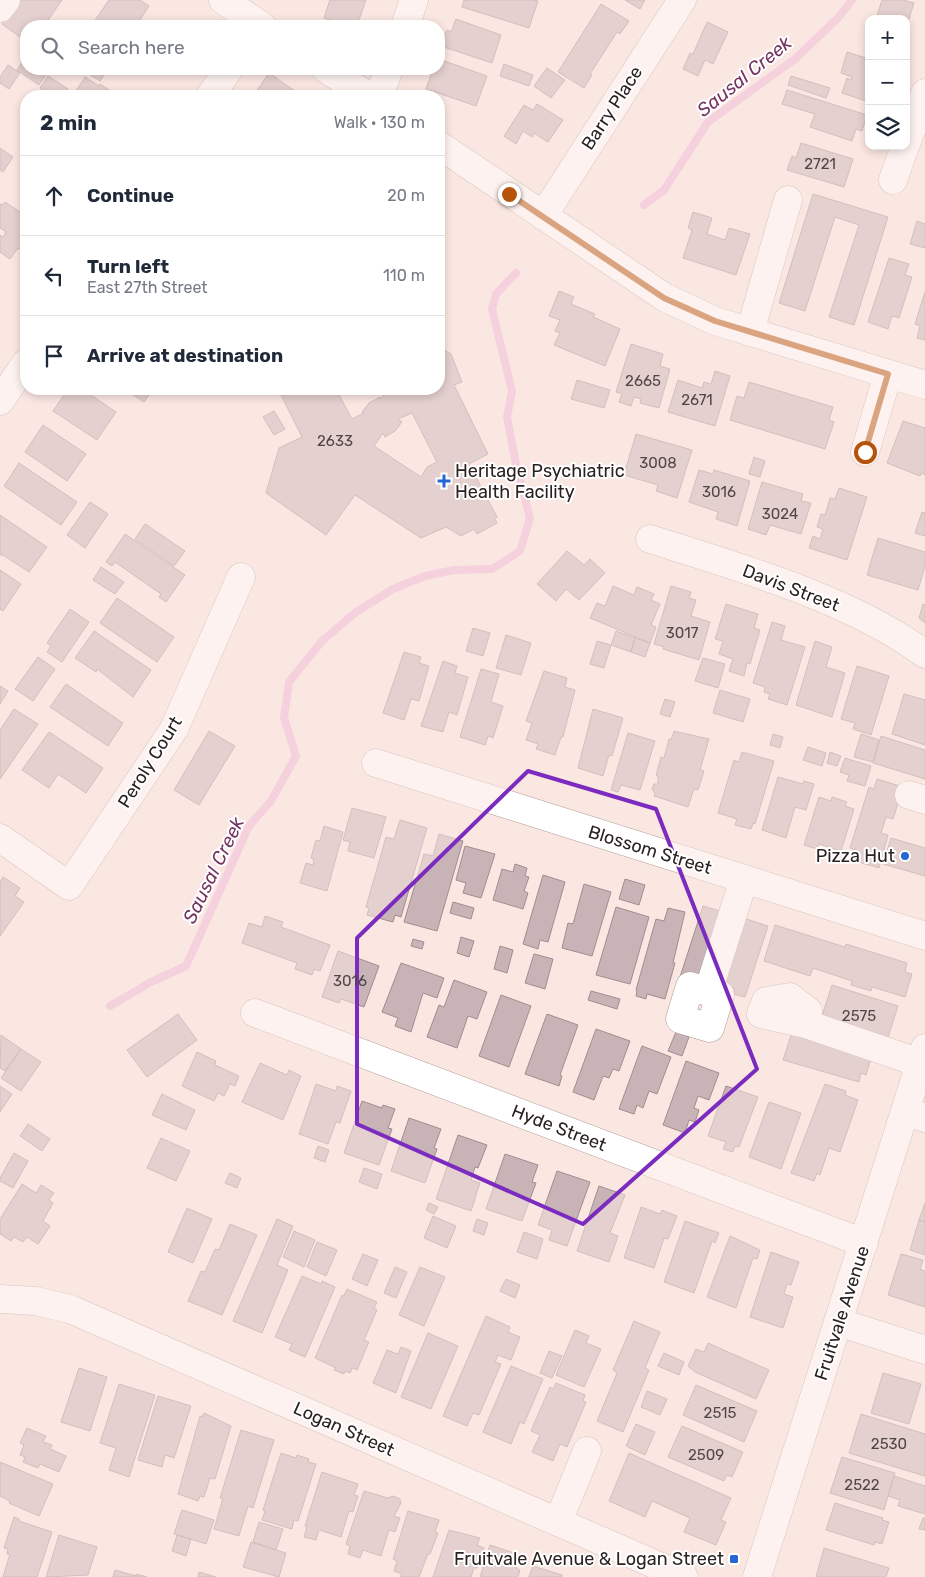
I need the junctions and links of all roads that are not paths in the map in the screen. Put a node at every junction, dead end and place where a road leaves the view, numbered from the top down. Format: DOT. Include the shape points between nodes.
graph roads {
  1 [pos="6,0"];
  2 [pos="223,0"];
  3 [pos="414,0"];
  4 [pos="682,0"];
  5 [pos="0,8"];
  6 [pos="251,20"];
  7 [pos="407,20"];
  8 [pos="225,75"];
  9 [pos="335,75"];
  10 [pos="387,75"];
  11 [pos="214,90"];
  12 [pos="359,90"];
  13 [pos="381,90"];
  14 [pos="925,95"];
  15 [pos="910,134"];
  16 [pos="445,149"];
  17 [pos="904,150"];
  18 [pos="893,180"];
  19 [pos="788,200"];
  20 [pos="542,216"];
  21 [pos="750,332"];
  22 [pos="20,372"];
  23 [pos="888,374"];
  24 [pos="925,385"];
  25 [pos="0,401"];
  26 [pos="865,452"];
  27 [pos="650,539"];
  28 [pos="242,577"];
  29 [pos="925,654"];
  30 [pos="376,763"];
  31 [pos="0,838"];
  32 [pos="744,879"];
  33 [pos="925,936"];
  34 [pos="708,992"];
  35 [pos="255,1013"];
  36 [pos="806,1024"];
  37 [pos="923,1056"];
  38 [pos="915,1114"];
  39 [pos="864,1243"];
  40 [pos="0,1299"];
  41 [pos="838,1322"];
  42 [pos="925,1350"];
  43 [pos="586,1451"];
  44 [pos="558,1522"];
  45 [pos="684,1577"];
  46 [pos="757,1577"];
  1 -- 5 [label="street"];
  2 -- 6 [label="street"];
  3 -- 7 [label="street"];
  4 -- 20 [label="street, Barry Place"];
  8 -- 11 [label="street"];
  9 -- 12 [label="street"];
  10 -- 13 [label="street"];
  14 -- 15 [label="street"];
  16 -- 20 [label="street"];
  17 -- 18 [label="street"];
  19 -- 21 [label="street"];
  20 -- 21 [label="street" via="664,298 715,321"];
  21 -- 23 [label="street"];
  22 -- 25 [label="street"];
  23 -- 24 [label="street"];
  23 -- 26 [label="street"];
  27 -- 29 [label="street, Davis Street" via="748,570 848,610"];
  28 -- 31 [label="street, Peroly Court" via="174,729 69,886"];
  30 -- 32 [label="street, Blossom Street"];
  32 -- 33 [label="street, Blossom Street"];
  32 -- 34 [label="street"];
  35 -- 39 [label="street, Hyde Street"];
  36 -- 37 [label="street"];
  37 -- 38 [label="street, Fruitvale Avenue"];
  38 -- 39 [label="street, Fruitvale Avenue"];
  39 -- 41 [label="street, Fruitvale Avenue"];
  40 -- 44 [label="street, Logan Street" via="36,1300 70,1309"];
  41 -- 42 [label="street"];
  41 -- 46 [label="street, Fruitvale Avenue"];
  43 -- 44 [label="street"];
  44 -- 45 [label="street, Logan Street"];
}
